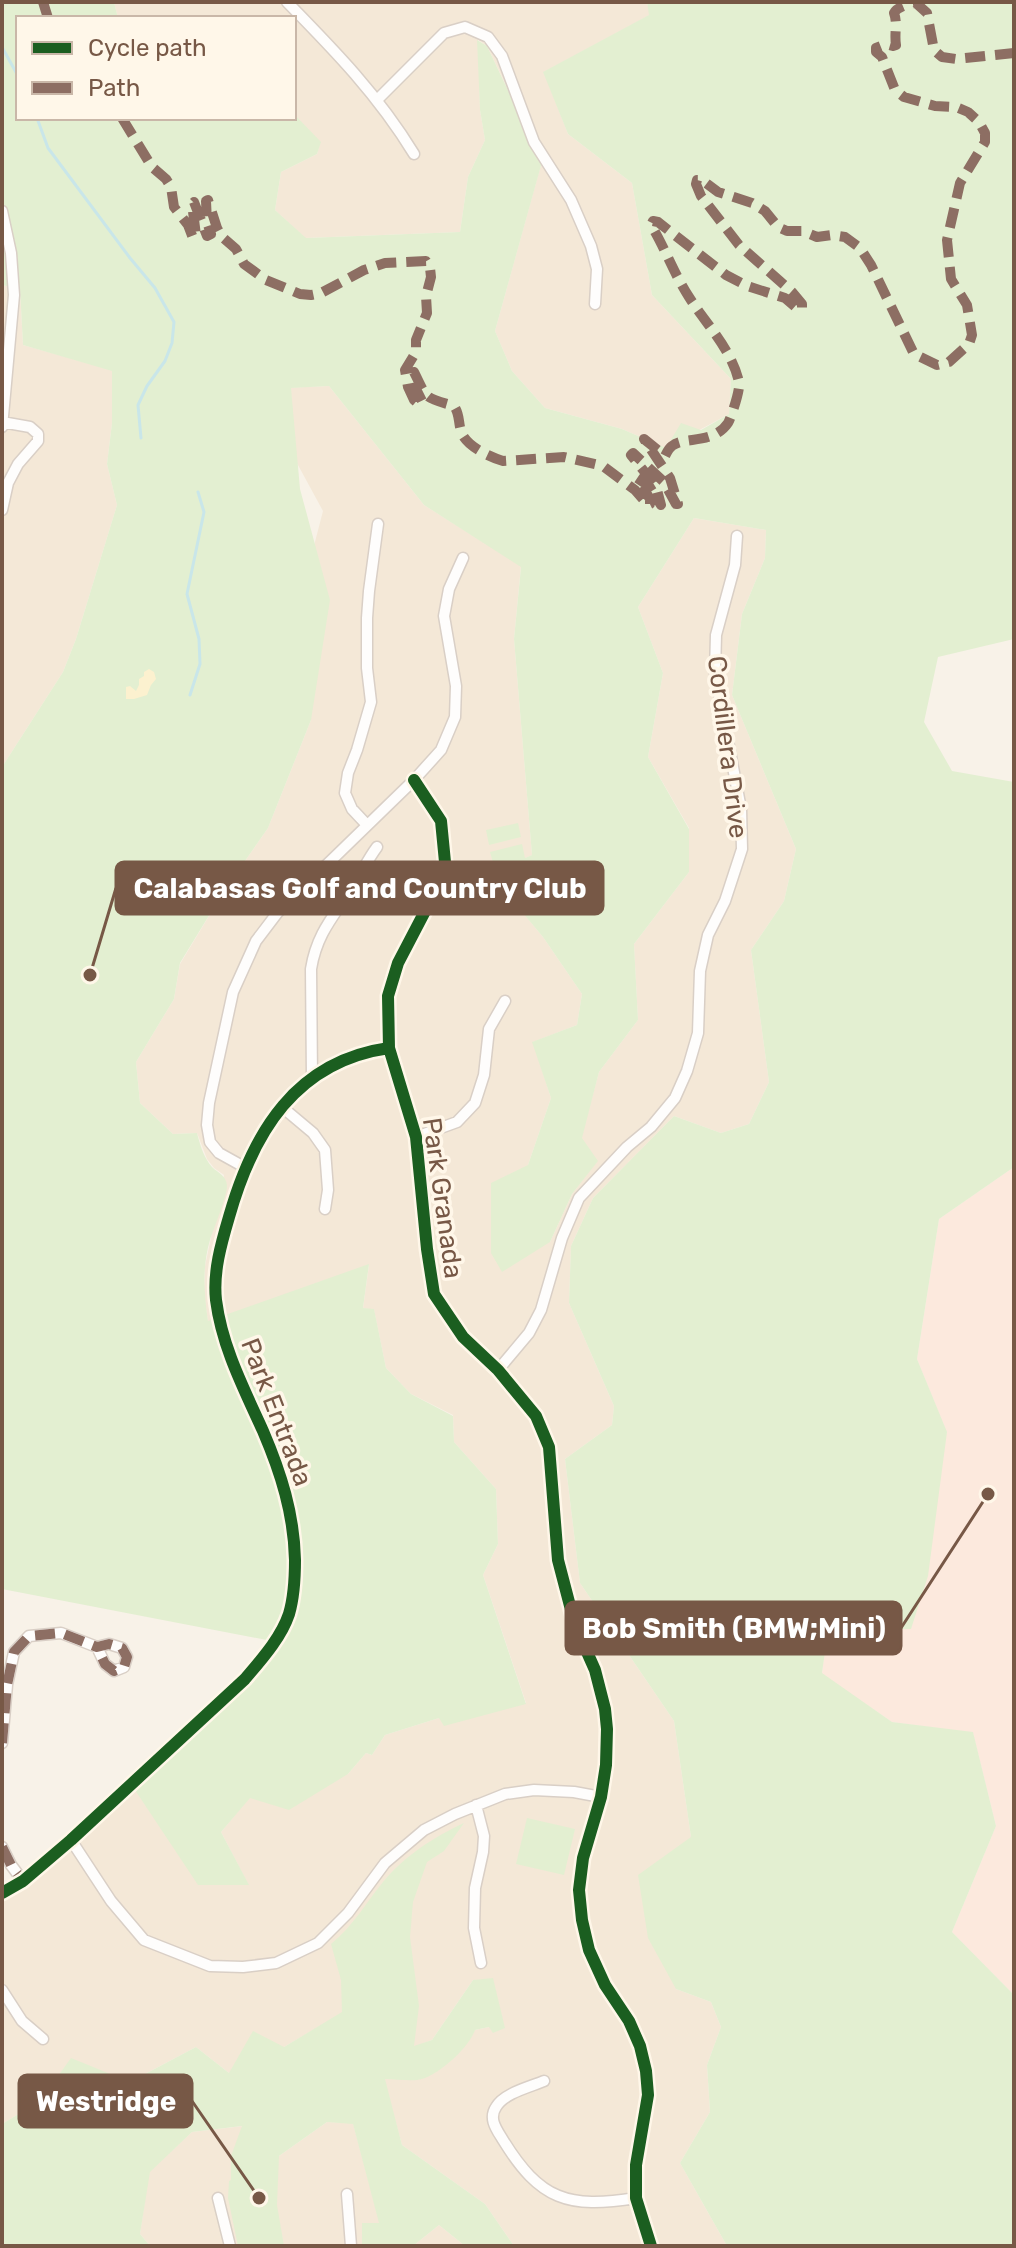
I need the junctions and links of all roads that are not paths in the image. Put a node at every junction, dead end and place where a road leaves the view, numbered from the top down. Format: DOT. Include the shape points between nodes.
graph roads {
  1 [pos="287,2"];
  2 [pos="378,99"];
  3 [pos="414,154"];
  4 [pos="2,211"];
  5 [pos="595,304"];
  6 [pos="7,330"];
  7 [pos="2,424"];
  8 [pos="2,510"];
  9 [pos="378,524"];
  10 [pos="737,536"];
  11 [pos="463,558"];
  12 [pos="414,780"];
  13 [pos="367,825"];
  14 [pos="377,847"];
  15 [pos="505,1001"];
  16 [pos="389,1048"];
  17 [pos="312,1078"];
  18 [pos="282,1107"];
  19 [pos="416,1137"];
  20 [pos="246,1168"];
  21 [pos="325,1209"];
  22 [pos="498,1370"];
  23 [pos="97,1647"];
  24 [pos="2,1743"];
  25 [pos="601,1797"];
  26 [pos="476,1805"];
  27 [pos="71,1840"];
  28 [pos="2,1847"];
  29 [pos="23,1881"];
  30 [pos="2,1893"];
  31 [pos="481,1963"];
  32 [pos="2,1990"];
  33 [pos="43,2039"];
  34 [pos="544,2081"];
  35 [pos="347,2194"];
  36 [pos="218,2198"];
  37 [pos="636,2198"];
  38 [pos="230,2246"];
  39 [pos="351,2246"];
  40 [pos="651,2246"];
  1 -- 2 [label="street"];
  2 -- 3 [label="street"];
  2 -- 5 [label="street" via="444,33 465,27 488,37 502,56 534,142 571,200 591,246 597,269"];
  4 -- 6 [label="street" via="14,295"];
  6 -- 7 [label="street"];
  7 -- 8 [label="street" via="30,427 38,441 8,483"];
  9 -- 13 [label="street" via="367,618 371,702 345,793"];
  10 -- 22 [label="street, Cordillera Drive" via="735,565 716,635 715,673 741,809 742,849 708,935 695,1046 675,1098 579,1198 541,1310"];
  11 -- 12 [label="street" via="444,616 456,686 455,717 441,750"];
  12 -- 13 [label="street"];
  12 -- 16 [label="street, Park Granada" via="441,821 445,862 388,996"];
  13 -- 20 [label="street" via="278,912 256,941 233,992 207,1125 219,1153"];
  14 -- 17 [label="street" via="322,932 313,956"];
  15 -- 19 [label="street" via="489,1029 475,1103 457,1122"];
  16 -- 17 [label="street, Park Entrada" via="348,1057"];
  16 -- 19 [label="street, Park Granada"];
  17 -- 18 [label="street, Park Entrada"];
  18 -- 20 [label="street, Park Entrada"];
  18 -- 21 [label="street" via="325,1150"];
  19 -- 22 [label="street, Park Granada" via="434,1294 463,1337"];
  20 -- 27 [label="street, Park Entrada" via="216,1264 216,1299 225,1344 290,1510 295,1579 288,1616 245,1679"];
  22 -- 25 [label="street, Park Granada" via="536,1416 549,1447 558,1560 605,1709"];
  23 -- 24 [label="street" via="61,1633 29,1636 14,1652"];
  25 -- 26 [label="street" via="534,1790"];
  25 -- 37 [label="street, Park Granada" via="579,1890 589,1950 629,2021 646,2071"];
  26 -- 27 [label="street" via="424,1830 385,1863 318,1943 276,1963 243,1967 210,1966 144,1940"];
  26 -- 31 [label="street" via="484,1836 474,1928"];
  27 -- 29 [label="street, Park Entrada"];
  28 -- 29 [label="street"];
  29 -- 30 [label="street, Park Entrada"];
  32 -- 33 [label="street" via="22,2021"];
  34 -- 37 [label="street" via="507,2097 493,2113 494,2125 518,2164 549,2192 568,2200 607,2203"];
  35 -- 39 [label="street"];
  36 -- 38 [label="street"];
  37 -- 40 [label="street, Park Granada"];
}
